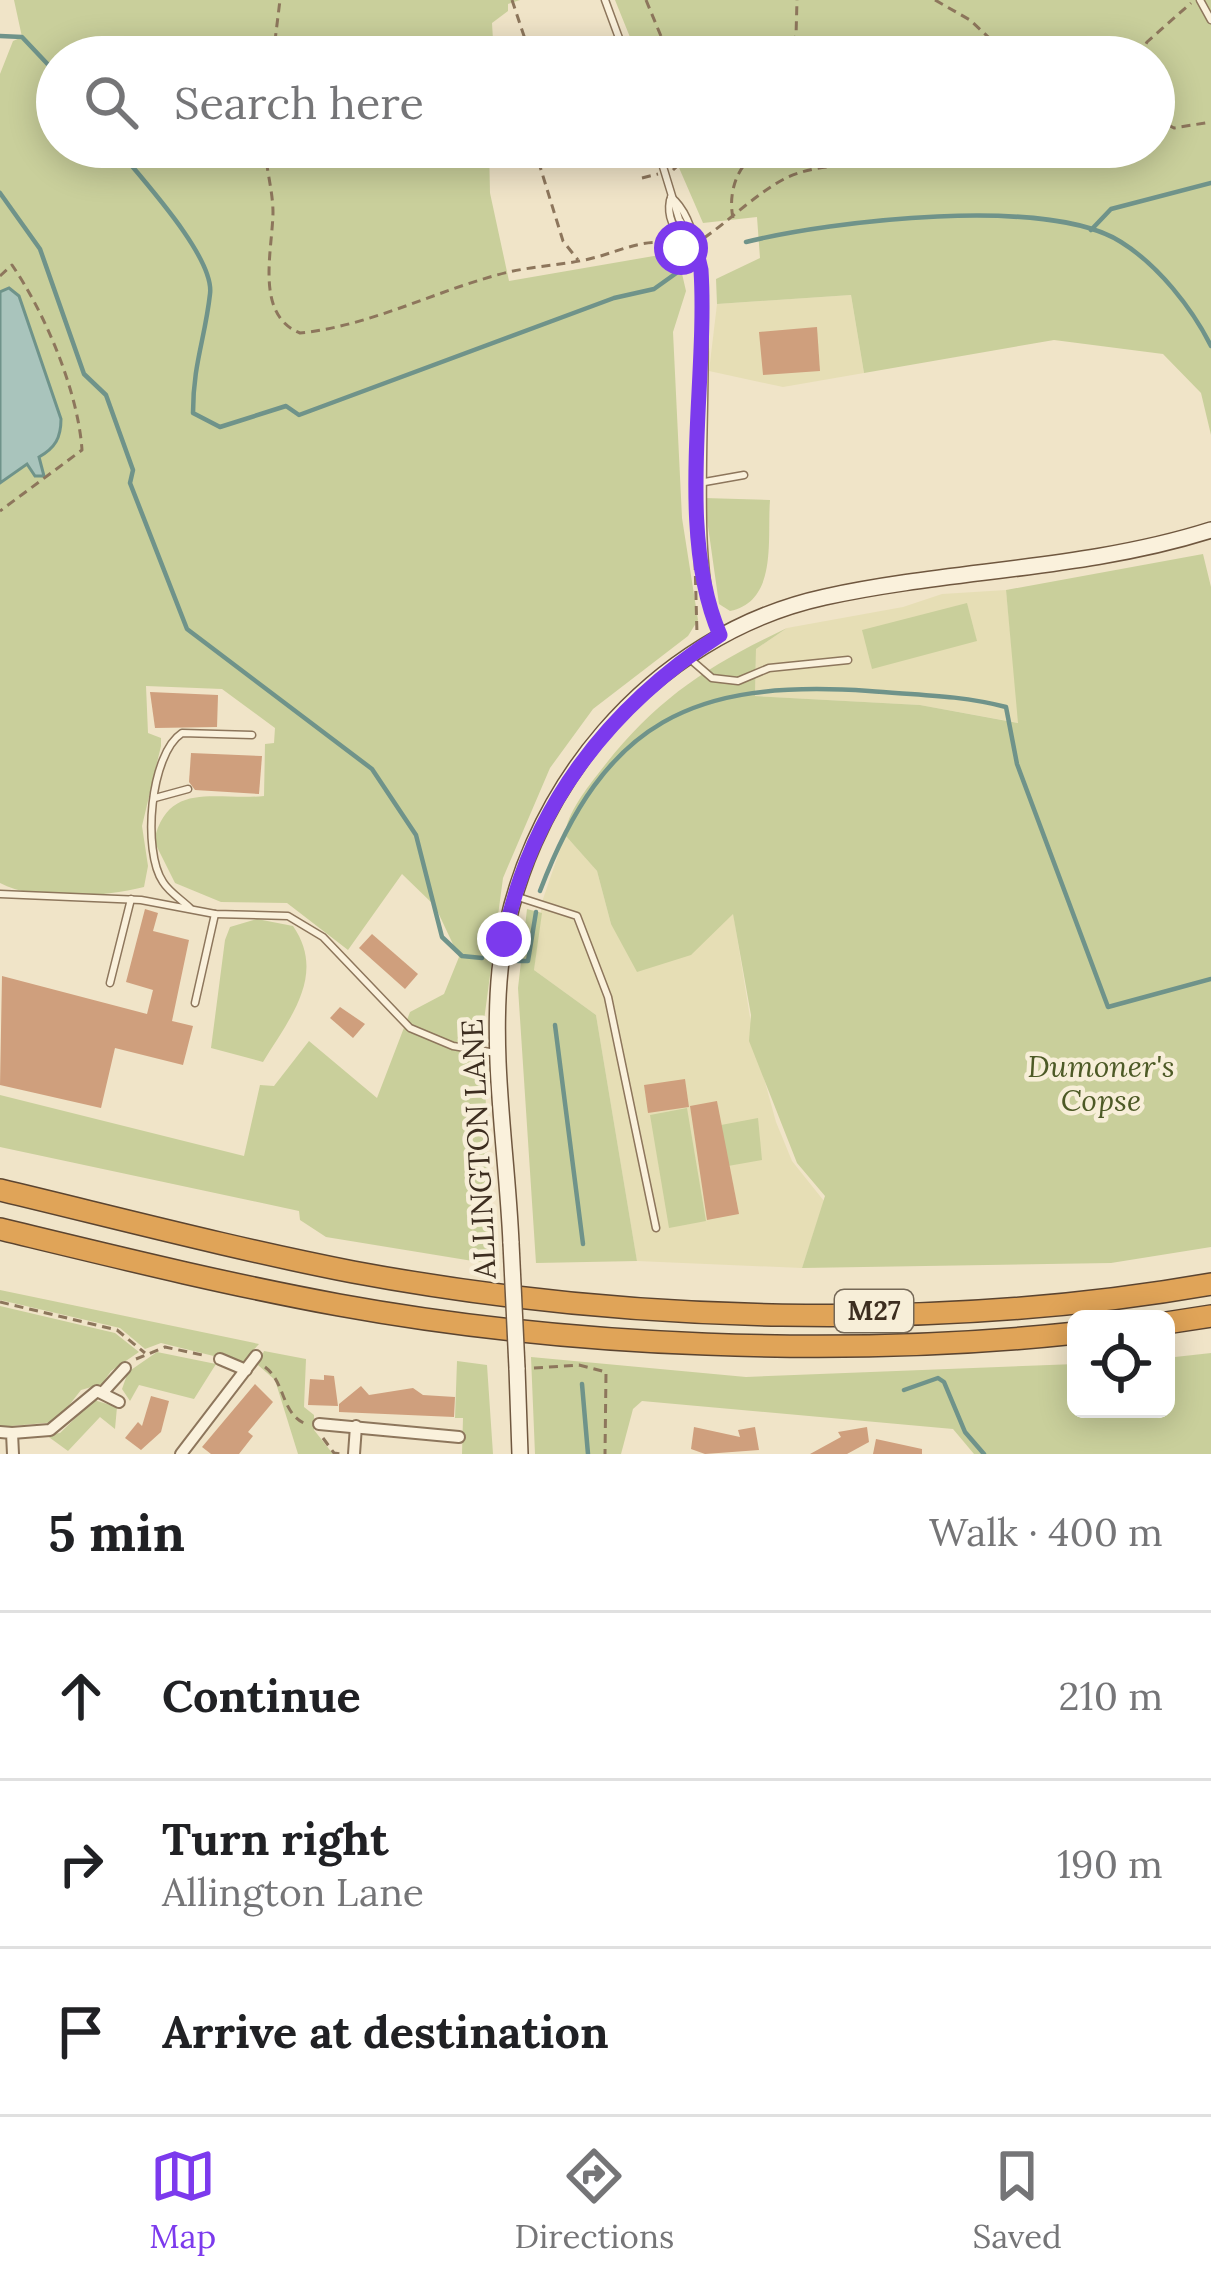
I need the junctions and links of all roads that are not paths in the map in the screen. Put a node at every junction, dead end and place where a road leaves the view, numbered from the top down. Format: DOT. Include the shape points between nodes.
graph roads {
  1 [pos="605,0"];
  2 [pos="1197,0"];
  3 [pos="612,20"];
  4 [pos="1211,20"];
  5 [pos="602,24"];
  6 [pos="618,36"];
  7 [pos="664,168"];
  8 [pos="671,197"];
  9 [pos="695,244"];
  10 [pos="744,475"];
  11 [pos="699,483"];
  12 [pos="1211,530"];
  13 [pos="720,635"];
  14 [pos="688,649"];
  15 [pos="848,660"];
  16 [pos="252,735"];
  17 [pos="188,789"];
  18 [pos="154,799"];
  19 [pos="0,894"];
  20 [pos="514,896"];
  21 [pos="131,899"];
  22 [pos="193,911"];
  23 [pos="215,914"];
  24 [pos="110,982"];
  25 [pos="195,1003"];
  26 [pos="499,1054"];
  27 [pos="0,1190"];
  28 [pos="656,1228"];
  29 [pos="0,1229"];
  30 [pos="1211,1284"];
  31 [pos="1211,1316"];
  32 [pos="1175,1322"];
  33 [pos="1067,1334"];
  34 [pos="255,1357"];
  35 [pos="220,1360"];
  36 [pos="125,1368"];
  37 [pos="246,1370"];
  38 [pos="104,1390"];
  39 [pos="119,1402"];
  40 [pos="318,1424"];
  41 [pos="356,1426"];
  42 [pos="6,1433"];
  43 [pos="459,1437"];
  44 [pos="13,1454"];
  45 [pos="181,1454"];
  46 [pos="355,1454"];
  47 [pos="520,1454"];
  1 -- 3 [label="lane"];
  2 -- 4 [label="lane"];
  3 -- 5 [label="lane"];
  3 -- 6 [label="lane"];
  7 -- 8 [label="lane"];
  8 -- 9 [label="lane"];
  8 -- 9 [label="lane" via="676,233"];
  9 -- 11 [label="lane" via="704,331"];
  10 -- 11 [label="lane"];
  11 -- 13 [label="lane" via="709,605"];
  12 -- 13 [label="street, ALLINGTON LANE" via="1096,558 833,595"];
  13 -- 14 [label="street, ALLINGTON LANE"];
  14 -- 15 [label="lane" via="712,678 738,681 769,668"];
  14 -- 20 [label="street, ALLINGTON LANE" via="573,772"];
  16 -- 18 [label="lane" via="177,735"];
  17 -- 18 [label="lane"];
  18 -- 22 [label="lane" via="148,838 163,882"];
  19 -- 21 [label="lane"];
  20 -- 26 [label="street, ALLINGTON LANE" via="500,970"];
  20 -- 28 [label="lane" via="577,916 608,997"];
  21 -- 22 [label="lane"];
  21 -- 24 [label="lane"];
  22 -- 23 [label="lane"];
  23 -- 25 [label="lane"];
  23 -- 26 [label="lane" via="298,920 410,1028"];
  26 -- 47 [label="street, ALLINGTON LANE, bridge"];
  27 -- 30 [label="highway, M27" via="356,1272 578,1302 771,1313 975,1310"];
  29 -- 33 [label="highway, M27" via="342,1306 577,1334 849,1348"];
  31 -- 32 [label="highway"];
  34 -- 37 [label="street"];
  35 -- 37 [label="street"];
  36 -- 38 [label="street"];
  37 -- 45 [label="street"];
  38 -- 39 [label="street"];
  38 -- 42 [label="street" via="50,1430"];
  40 -- 41 [label="street"];
  41 -- 43 [label="street"];
  41 -- 46 [label="street"];
  42 -- 44 [label="street"];
}
